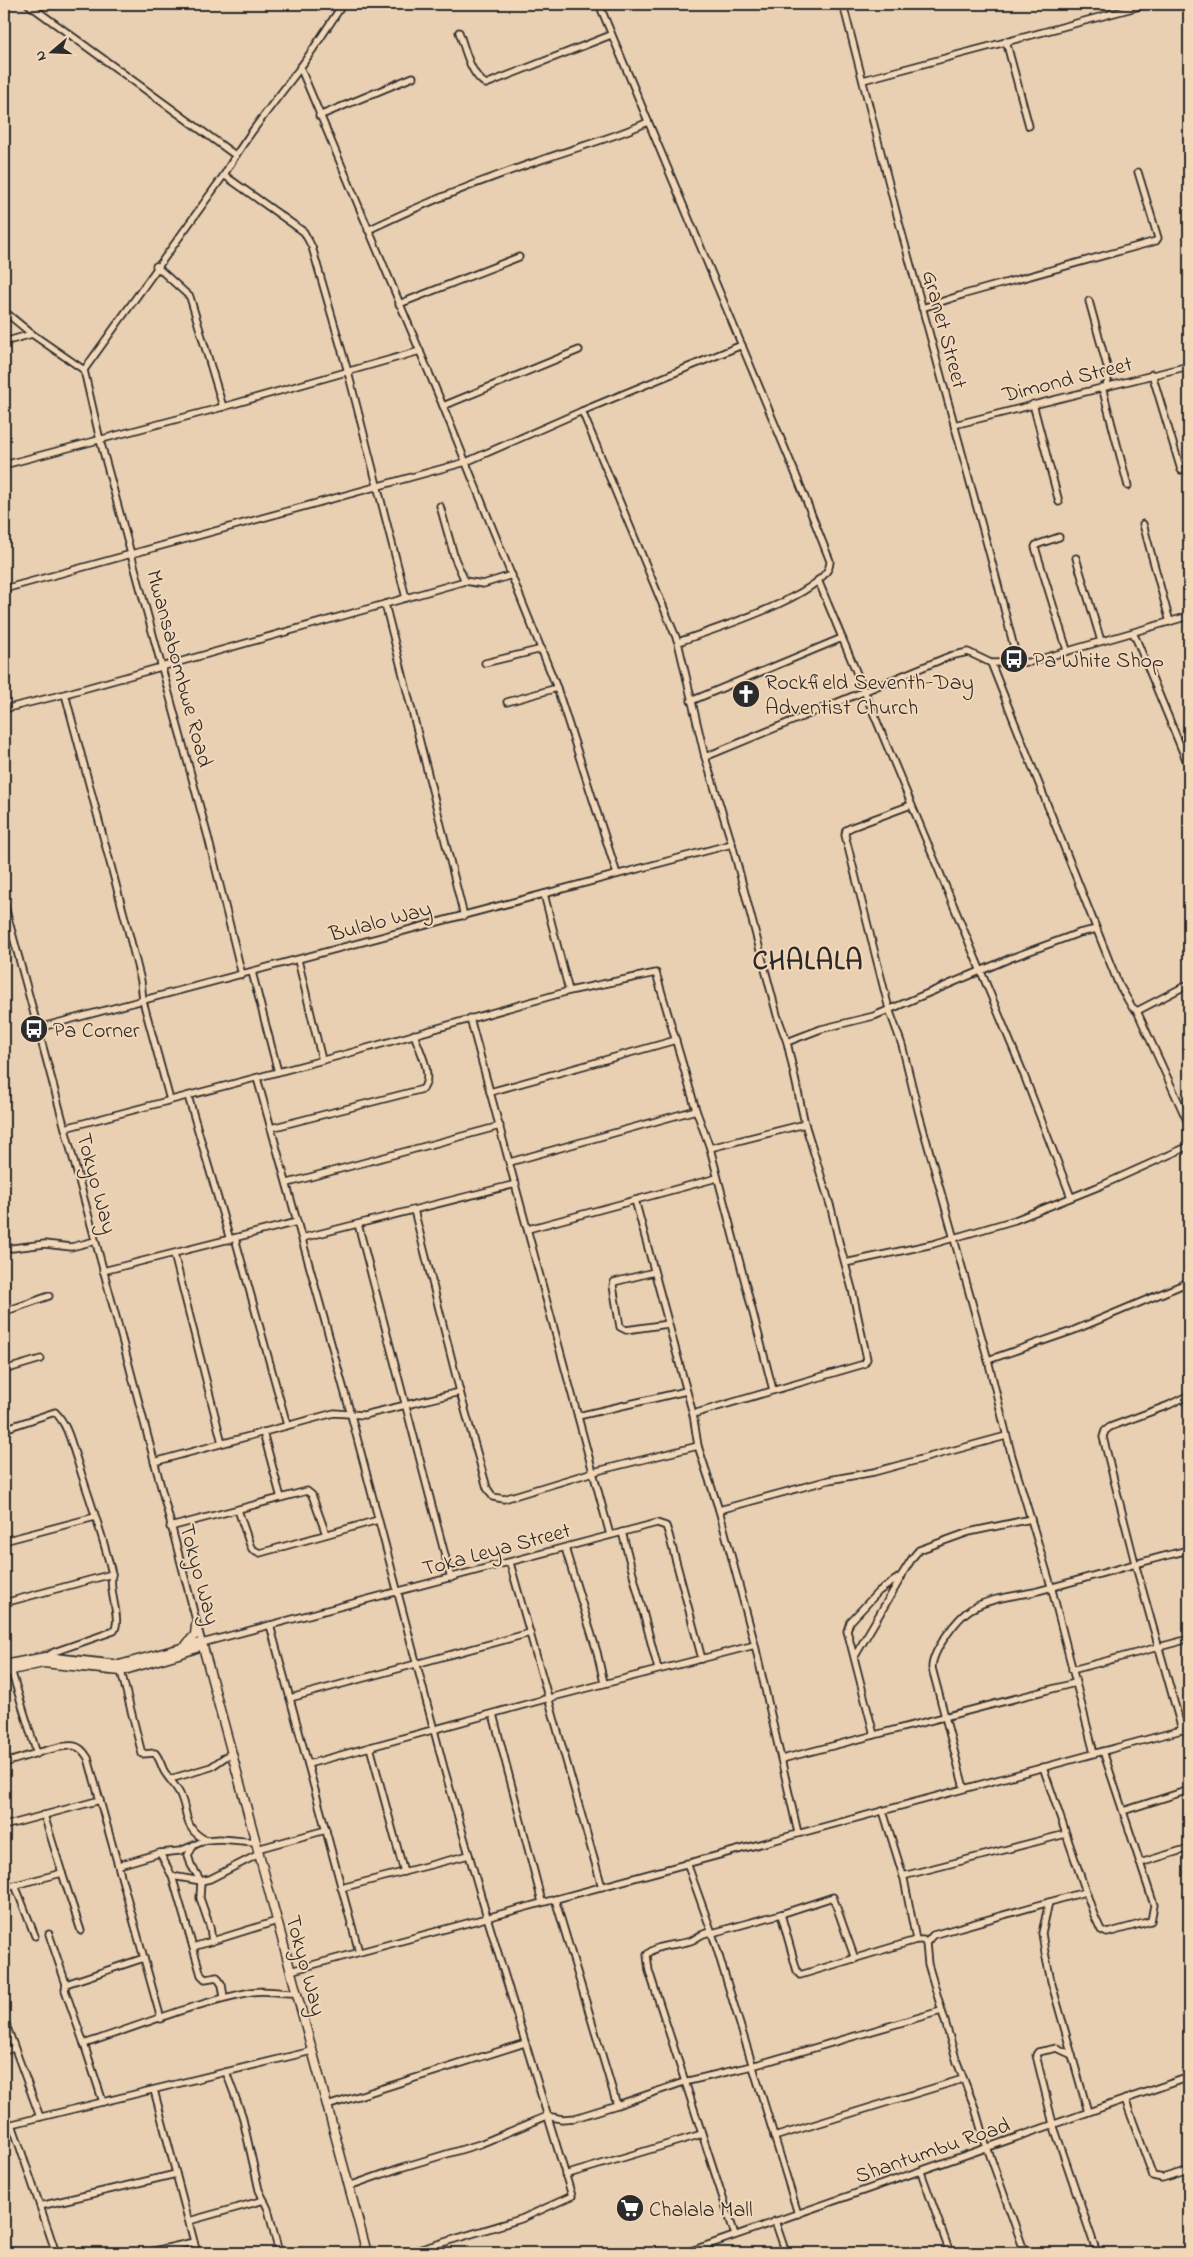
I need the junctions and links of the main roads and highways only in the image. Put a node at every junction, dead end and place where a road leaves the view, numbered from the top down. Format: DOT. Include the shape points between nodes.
graph roads {
  1 [pos="196,1625"];
  2 [pos="184,1649"];
  3 [pos="44,1660"];
  4 [pos="206,1660"];
  5 [pos="6,1669"];
  6 [pos="368,2253"];
  1 -- 2 [label="main road" via="195,1635"];
  2 -- 3 [label="main road" via="119,1665"];
  2 -- 3 [label="main road" via="120,1671"];
  2 -- 4 [label="main road"];
  2 -- 4 [label="main road, Tokyo Way" via="202,1643"];
  3 -- 5 [label="main road"];
  4 -- 6 [label="main road, Tokyo Way"];
}
